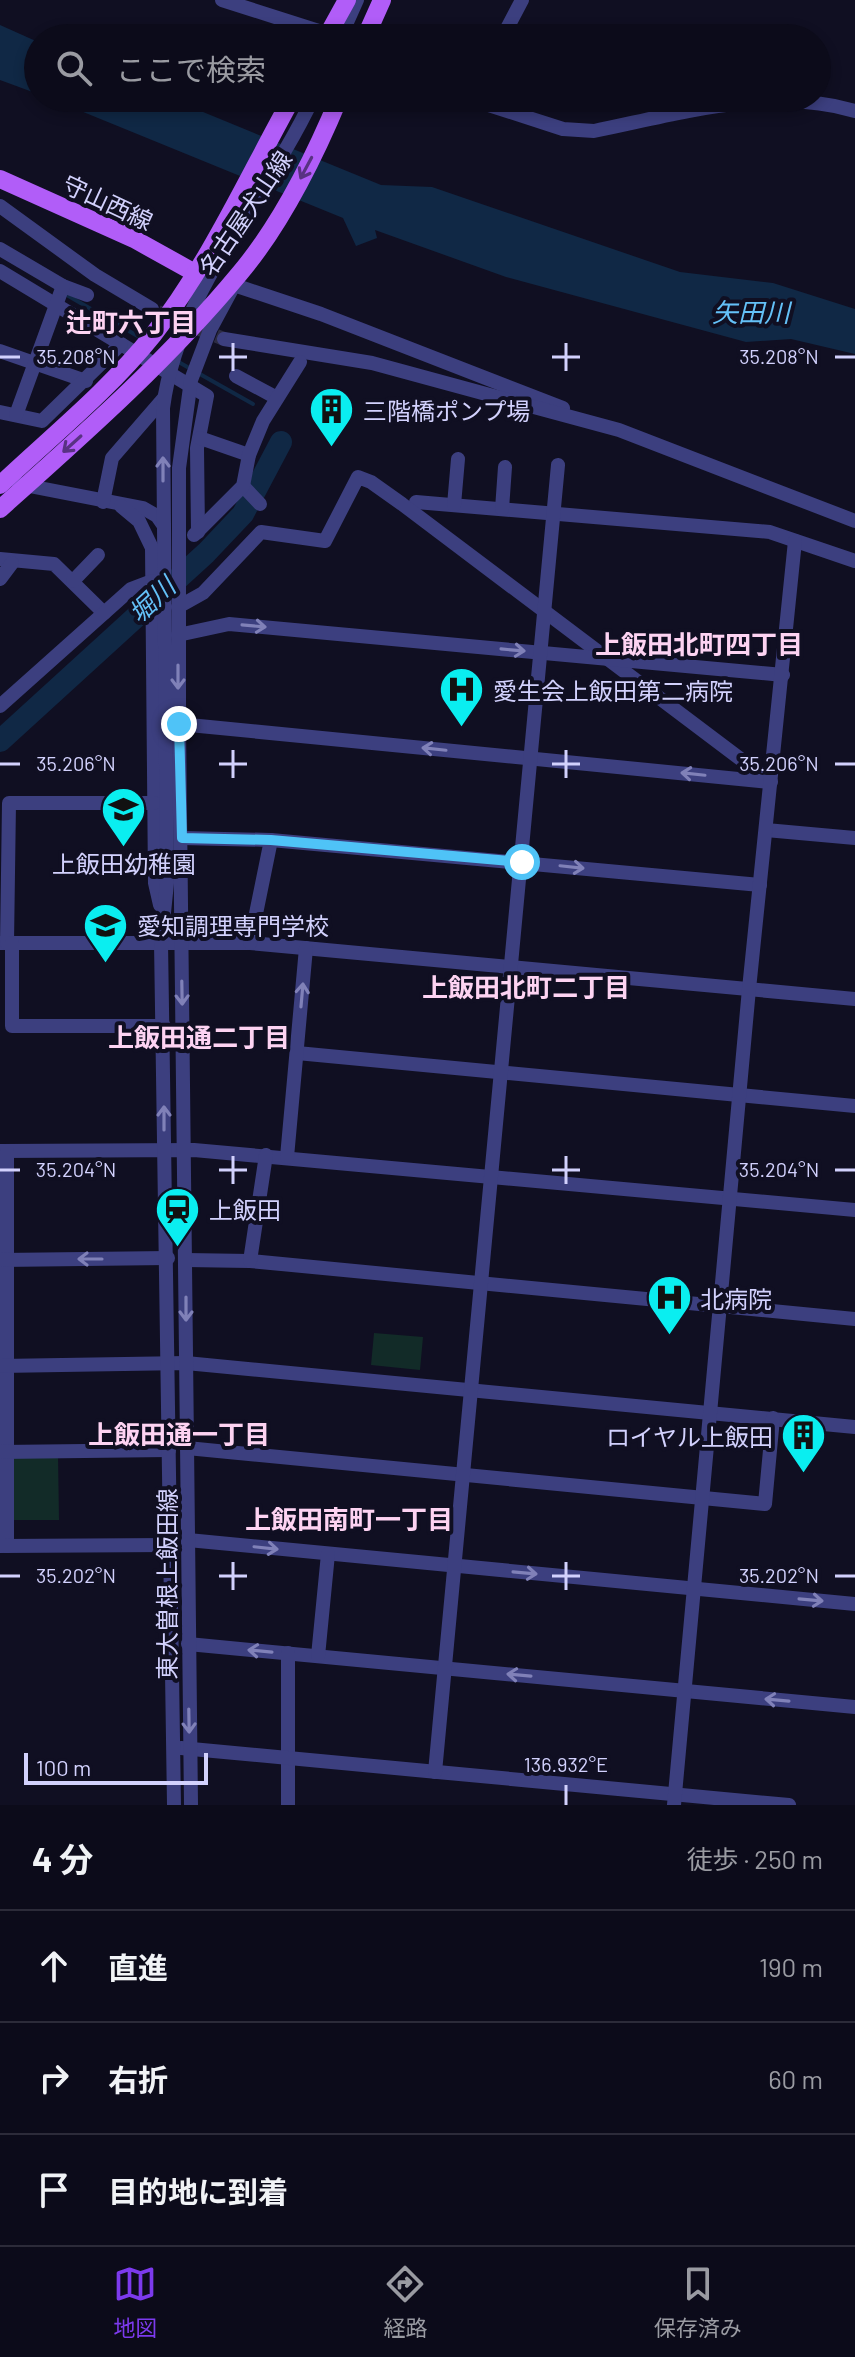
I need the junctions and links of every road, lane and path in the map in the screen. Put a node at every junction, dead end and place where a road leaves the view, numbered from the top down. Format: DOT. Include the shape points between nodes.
graph roads {
  1 [pos="222,0"];
  2 [pos="347,0"];
  3 [pos="357,0"];
  4 [pos="382,0"];
  5 [pos="522,0"];
  6 [pos="293,24"];
  7 [pos="337,24"];
  8 [pos="340,24"];
  9 [pos="371,24"];
  10 [pos="509,24"];
  11 [pos="831,106"];
  12 [pos="855,111"];
  13 [pos="284,112"];
  14 [pos="306,112"];
  15 [pos="332,112"];
  16 [pos="513,112"];
  17 [pos="701,112"];
  18 [pos="0,179"];
  19 [pos="0,206"];
  20 [pos="0,249"];
  21 [pos="198,266"];
  22 [pos="0,271"];
  23 [pos="240,275"];
  24 [pos="87,295"];
  25 [pos="58,296"];
  26 [pos="152,309"];
  27 [pos="203,326"];
  28 [pos="224,339"];
  29 [pos="121,344"];
  30 [pos="0,351"];
  31 [pos="33,362"];
  32 [pos="300,362"];
  33 [pos="236,376"];
  34 [pos="180,380"];
  35 [pos="86,381"];
  36 [pos="277,398"];
  37 [pos="0,412"];
  38 [pos="16,415"];
  39 [pos="619,430"];
  40 [pos="200,438"];
  41 [pos="249,455"];
  42 [pos="458,459"];
  43 [pos="558,465"];
  44 [pos="505,467"];
  45 [pos="1,482"];
  46 [pos="25,486"];
  47 [pos="245,488"];
  48 [pos="103,502"];
  49 [pos="416,502"];
  50 [pos="260,504"];
  51 [pos="454,505"];
  52 [pos="121,506"];
  53 [pos="0,509"];
  54 [pos="502,509"];
  55 [pos="554,513"];
  56 [pos="855,521"];
  57 [pos="198,532"];
  58 [pos="795,541"];
  59 [pos="179,552"];
  60 [pos="98,555"];
  61 [pos="6,561"];
  62 [pos="855,561"];
  63 [pos="0,579"];
  64 [pos="73,581"];
  65 [pos="152,587"];
  66 [pos="178,603"];
  67 [pos="545,611"];
  68 [pos="104,613"];
  69 [pos="178,635"];
  70 [pos="542,653"];
  71 [pos="612,660"];
  72 [pos="783,675"];
  73 [pos="0,706"];
  74 [pos="179,724"];
  75 [pos="532,759"];
  76 [pos="771,782"];
  77 [pos="154,803"];
  78 [pos="766,830"];
  79 [pos="182,838"];
  80 [pos="855,838"];
  81 [pos="271,840"];
  82 [pos="522,862"];
  83 [pos="760,885"];
  84 [pos="162,913"];
  85 [pos="181,941"];
  86 [pos="161,942"];
  87 [pos="7,943"];
  88 [pos="250,943"];
  89 [pos="306,948"];
  90 [pos="513,966"];
  91 [pos="749,989"];
  92 [pos="855,999"];
  93 [pos="164,1026"];
  94 [pos="297,1053"];
  95 [pos="503,1072"];
  96 [pos="742,1095"];
  97 [pos="855,1106"];
  98 [pos="185,1149"];
  99 [pos="165,1150"];
  100 [pos="3,1151"];
  101 [pos="266,1155"];
  102 [pos="287,1157"];
  103 [pos="492,1176"];
  104 [pos="732,1199"];
  105 [pos="855,1210"];
  106 [pos="168,1258"];
  107 [pos="4,1260"];
  108 [pos="186,1260"];
  109 [pos="250,1261"];
  110 [pos="482,1283"];
  111 [pos="721,1306"];
  112 [pos="855,1319"];
  113 [pos="186,1363"];
  114 [pos="168,1364"];
  115 [pos="4,1366"];
  116 [pos="471,1389"];
  117 [pos="711,1412"];
  118 [pos="773,1418"];
  119 [pos="855,1427"];
  120 [pos="187,1448"];
  121 [pos="169,1450"];
  122 [pos="4,1452"];
  123 [pos="464,1475"];
  124 [pos="703,1498"];
  125 [pos="188,1540"];
  126 [pos="170,1545"];
  127 [pos="4,1546"];
  128 [pos="328,1554"];
  129 [pos="455,1566"];
  130 [pos="695,1589"];
  131 [pos="855,1604"];
  132 [pos="188,1644"];
  133 [pos="288,1653"];
  134 [pos="318,1656"];
  135 [pos="445,1668"];
  136 [pos="685,1691"];
  137 [pos="855,1707"];
  138 [pos="173,1748"];
  139 [pos="190,1749"];
  140 [pos="288,1759"];
  141 [pos="435,1772"];
  142 [pos="675,1799"];
  143 [pos="174,1805"];
  144 [pos="191,1805"];
  145 [pos="288,1805"];
  146 [pos="789,1805"];
  1 -- 6 [label="street"];
  2 -- 7 [label="main road"];
  3 -- 8 [label="street"];
  4 -- 9 [label="main road"];
  5 -- 10 [label="street"];
  11 -- 12 [label="street"];
  13 -- 21 [label="main road, 名古屋犬山線"];
  84 -- 14 [label="street, one-way" via="167,883 162,513 167,376 190,310"];
  15 -- 23 [label="main road, 名古屋犬山線, one-way" via="288,201"];
  16 -- 17 [label="street" via="573,131"];
  18 -- 21 [label="main road, 守山西線"];
  19 -- 26 [label="street"];
  20 -- 25 [label="street"];
  21 -- 45 [label="main road, 名古屋犬山線" via="131,361"];
  22 -- 25 [label="street"];
  23 -- 27 [label="main road, 名古屋犬山線"];
  23 -- 39 [label="street" via="321,314"];
  24 -- 25 [label="street"];
  25 -- 29 [label="street"];
  25 -- 31 [label="street"];
  27 -- 46 [label="main road, 名古屋犬山線, one-way"];
  27 -- 59 [label="street, 東大曽根上飯田線" via="179,468"];
  28 -- 39 [label="street" via="372,363"];
  29 -- 34 [label="street"];
  29 -- 35 [label="street"];
  30 -- 31 [label="street"];
  31 -- 35 [label="street"];
  31 -- 38 [label="street"];
  32 -- 36 [label="street"];
  33 -- 36 [label="street"];
  34 -- 40 [label="street" via="207,396"];
  34 -- 48 [label="street" via="112,458"];
  35 -- 38 [label="street" via="42,421"];
  36 -- 41 [label="street"];
  37 -- 38 [label="street"];
  39 -- 56 [label="street"];
  40 -- 41 [label="street"];
  40 -- 57 [label="street"];
  41 -- 47 [label="street"];
  42 -- 51 [label="street"];
  43 -- 55 [label="street"];
  44 -- 54 [label="street"];
  45 -- 46 [label="street"];
  46 -- 48 [label="street"];
  46 -- 53 [label="main road, 名古屋犬山線"];
  47 -- 50 [label="street"];
  47 -- 57 [label="street"];
  48 -- 52 [label="street"];
  49 -- 51 [label="street"];
  51 -- 54 [label="street"];
  52 -- 59 [label="street" via="157,516"];
  52 -- 65 [label="street" via="147,532"];
  54 -- 55 [label="street"];
  55 -- 58 [label="street" via="770,532"];
  55 -- 67 [label="street"];
  57 -- 59 [label="street"];
  58 -- 62 [label="street"];
  58 -- 72 [label="street"];
  59 -- 66 [label="street, 東大曽根上飯田線"];
  60 -- 64 [label="street"];
  61 -- 63 [label="street"];
  61 -- 64 [label="street" via="54,564"];
  64 -- 68 [label="street"];
  65 -- 68 [label="street" via="131,589"];
  65 -- 77 [label="street"];
  66 -- 67 [label="street" via="203,593 261,532 325,541 358,477"];
  66 -- 69 [label="street, 東大曽根上飯田線"];
  67 -- 70 [label="street"];
  67 -- 71 [label="street"];
  68 -- 73 [label="street"];
  69 -- 70 [label="street, one-way" via="229,624"];
  69 -- 74 [label="street, 東大曽根上飯田線, one-way"];
  70 -- 71 [label="street"];
  70 -- 75 [label="street"];
  71 -- 72 [label="street"];
  71 -- 76 [label="street"];
  72 -- 76 [label="street"];
  75 -- 74 [label="street, one-way"];
  74 -- 79 [label="street, 東大曽根上飯田線"];
  76 -- 75 [label="street, one-way"];
  75 -- 82 [label="street"];
  76 -- 78 [label="street"];
  77 -- 84 [label="street" via="155,883"];
  77 -- 87 [label="street" via="9,803"];
  78 -- 80 [label="street"];
  78 -- 83 [label="street"];
  79 -- 81 [label="street"];
  79 -- 85 [label="street, 東大曽根上飯田線"];
  81 -- 82 [label="street"];
  81 -- 88 [label="street"];
  82 -- 83 [label="street, one-way"];
  82 -- 90 [label="street"];
  83 -- 91 [label="street"];
  84 -- 86 [label="street, 東大曽根上飯田線"];
  85 -- 86 [label="street"];
  85 -- 88 [label="street"];
  85 -- 98 [label="street, 東大曽根上飯田線, one-way"];
  86 -- 87 [label="street"];
  86 -- 93 [label="street, 東大曽根上飯田線"];
  87 -- 93 [label="street" via="12,1026"];
  88 -- 89 [label="street"];
  89 -- 90 [label="street"];
  94 -- 89 [label="street, one-way"];
  90 -- 91 [label="street"];
  90 -- 95 [label="street"];
  91 -- 92 [label="street"];
  91 -- 96 [label="street"];
  99 -- 93 [label="street, 東大曽根上飯田線, one-way"];
  94 -- 95 [label="street"];
  94 -- 102 [label="street"];
  95 -- 96 [label="street"];
  95 -- 103 [label="street"];
  96 -- 97 [label="street"];
  96 -- 104 [label="street"];
  98 -- 99 [label="street"];
  98 -- 101 [label="street"];
  98 -- 108 [label="street, 東大曽根上飯田線"];
  99 -- 100 [label="street"];
  99 -- 106 [label="street, 東大曽根上飯田線"];
  100 -- 107 [label="street"];
  101 -- 102 [label="street"];
  101 -- 109 [label="street"];
  102 -- 103 [label="street"];
  103 -- 104 [label="street"];
  103 -- 110 [label="street"];
  104 -- 105 [label="street"];
  104 -- 111 [label="street"];
  106 -- 107 [label="street, one-way"];
  106 -- 114 [label="street, 東大曽根上飯田線"];
  107 -- 115 [label="street"];
  108 -- 109 [label="street"];
  108 -- 113 [label="street, 東大曽根上飯田線, one-way"];
  109 -- 110 [label="street"];
  110 -- 111 [label="street"];
  110 -- 116 [label="street"];
  111 -- 112 [label="street"];
  111 -- 117 [label="street"];
  113 -- 114 [label="street"];
  113 -- 116 [label="street"];
  113 -- 120 [label="street, 東大曽根上飯田線"];
  114 -- 115 [label="street"];
  114 -- 121 [label="street, 東大曽根上飯田線"];
  115 -- 122 [label="street"];
  116 -- 117 [label="street"];
  116 -- 123 [label="street"];
  117 -- 118 [label="street"];
  117 -- 124 [label="street"];
  118 -- 119 [label="street"];
  118 -- 124 [label="street" via="765,1504"];
  120 -- 123 [label="street"];
  120 -- 125 [label="street, 東大曽根上飯田線"];
  121 -- 122 [label="street"];
  121 -- 126 [label="street, 東大曽根上飯田線"];
  122 -- 127 [label="street"];
  123 -- 124 [label="street"];
  123 -- 129 [label="street"];
  124 -- 130 [label="street"];
  125 -- 128 [label="street, one-way"];
  125 -- 132 [label="street, 東大曽根上飯田線"];
  126 -- 127 [label="street"];
  126 -- 138 [label="street, 東大曽根上飯田線"];
  128 -- 129 [label="street"];
  128 -- 134 [label="street"];
  129 -- 130 [label="street, one-way"];
  129 -- 135 [label="street"];
  130 -- 131 [label="street, one-way"];
  130 -- 136 [label="street"];
  133 -- 132 [label="street, one-way"];
  132 -- 139 [label="street, 東大曽根上飯田線, one-way"];
  133 -- 134 [label="street"];
  133 -- 140 [label="street"];
  134 -- 135 [label="street"];
  136 -- 135 [label="street, one-way"];
  135 -- 141 [label="street"];
  137 -- 136 [label="street, one-way"];
  136 -- 142 [label="street"];
  138 -- 139 [label="street"];
  138 -- 143 [label="street, 東大曽根上飯田線"];
  139 -- 140 [label="street"];
  139 -- 144 [label="street, 東大曽根上飯田線"];
  140 -- 141 [label="street"];
  140 -- 145 [label="street"];
  141 -- 142 [label="street"];
  142 -- 146 [label="street"];
}
